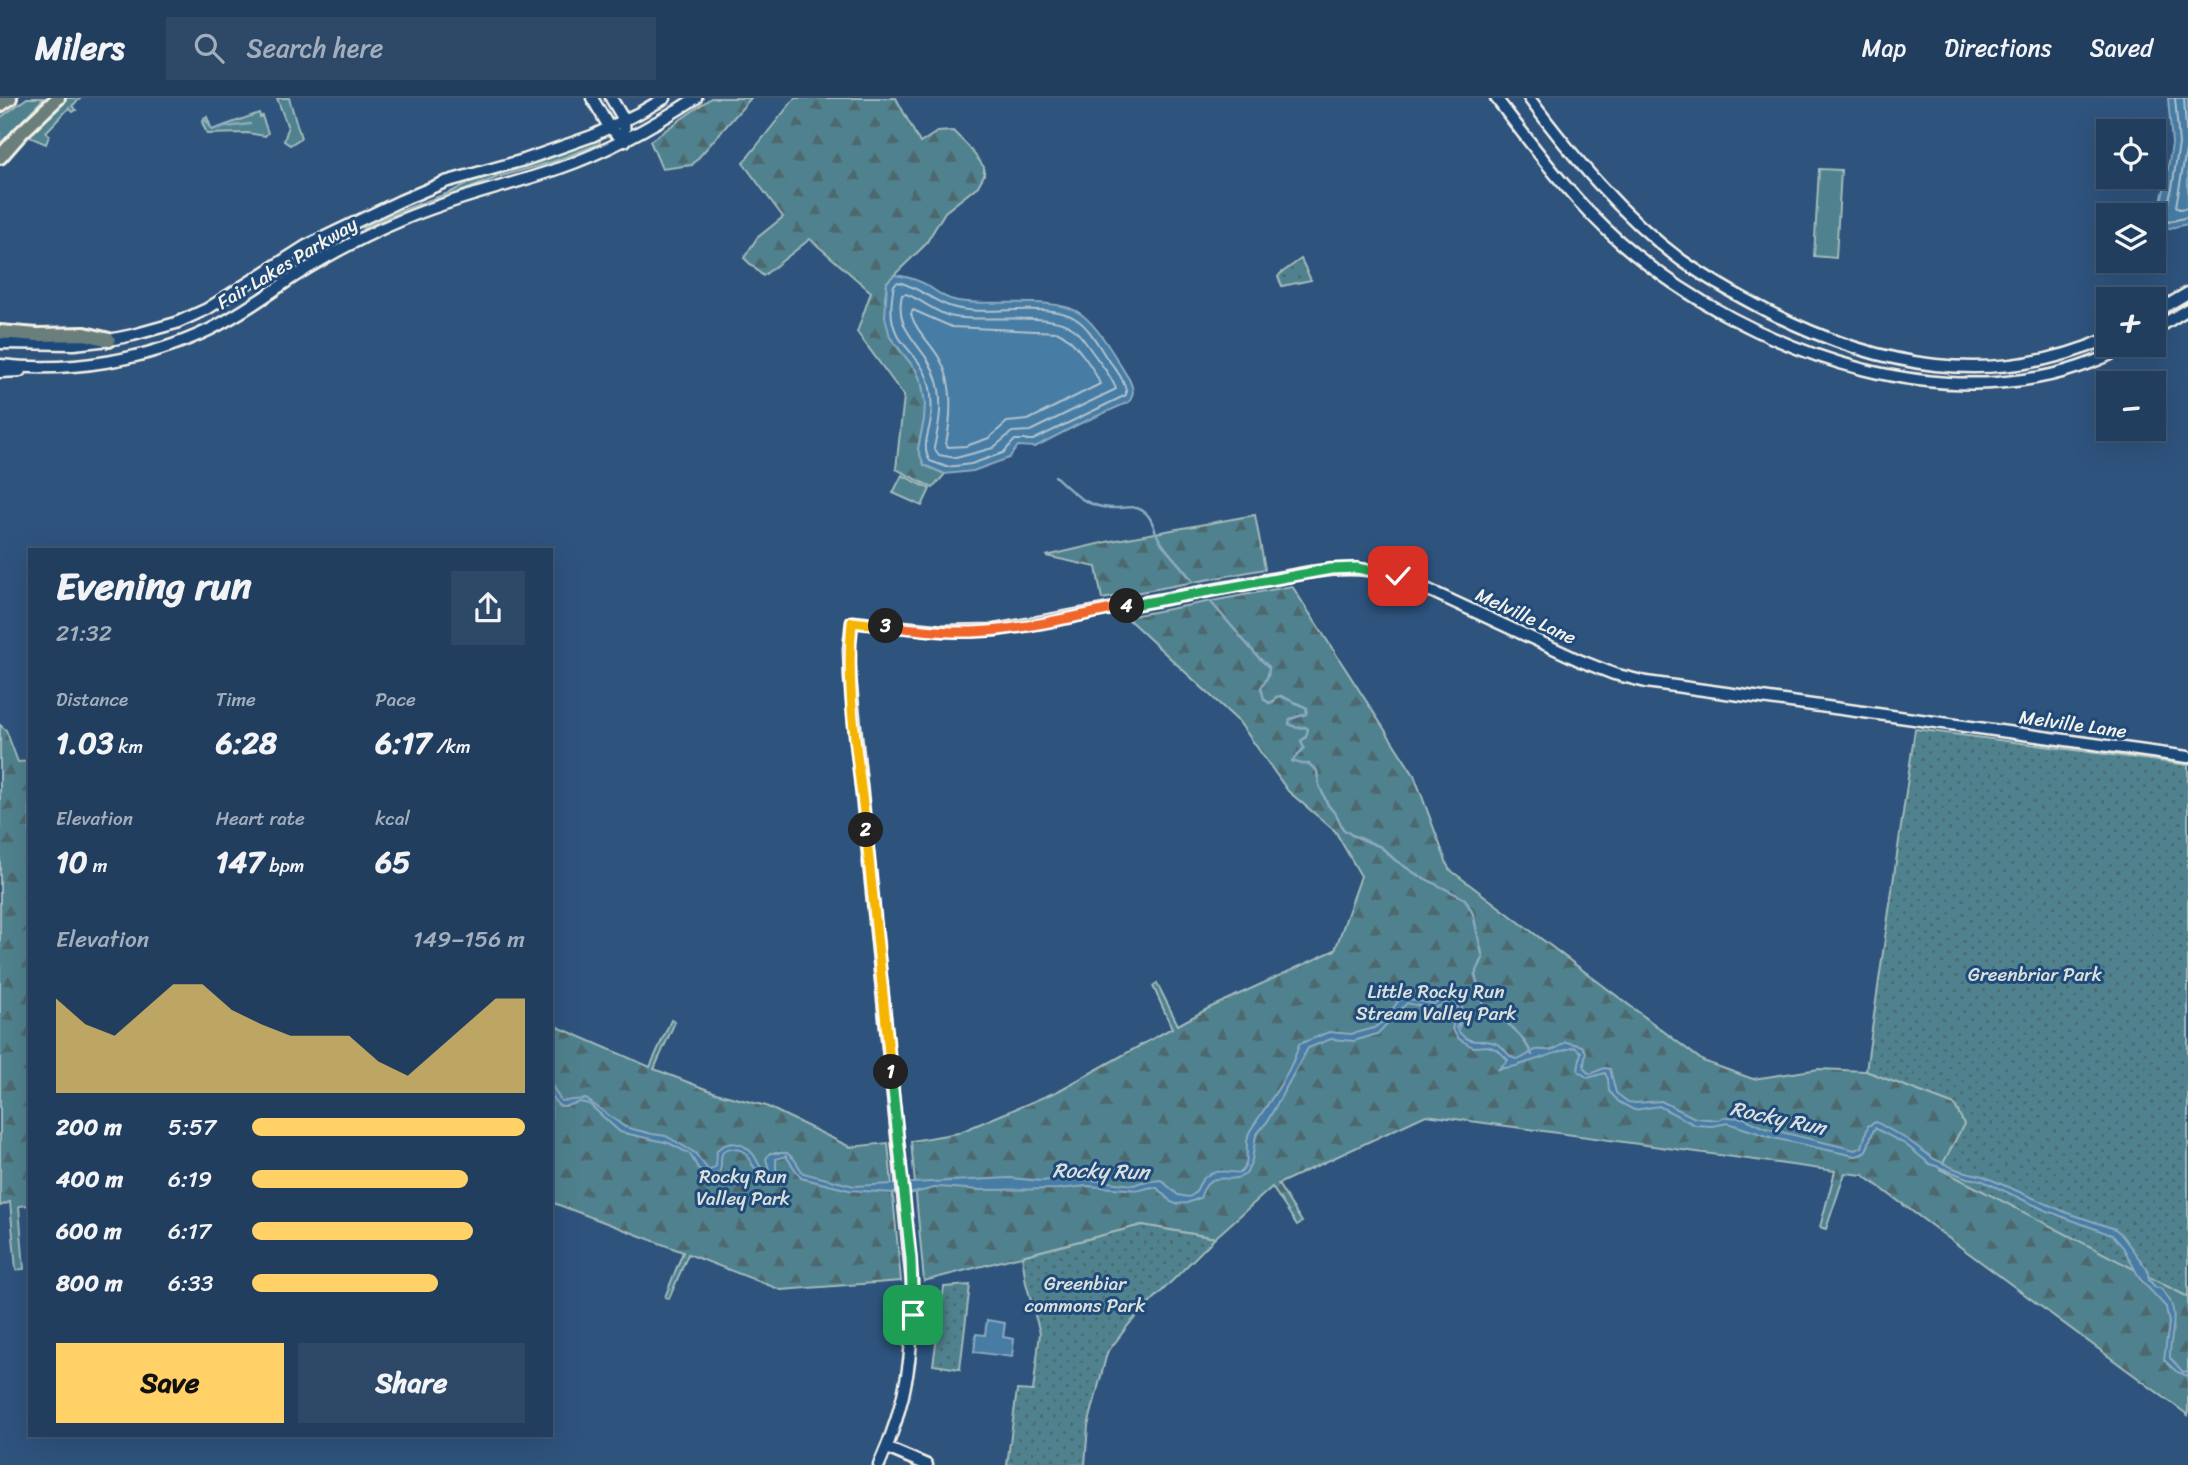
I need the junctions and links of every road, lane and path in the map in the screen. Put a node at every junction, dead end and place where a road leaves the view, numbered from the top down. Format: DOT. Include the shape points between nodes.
graph roads {
  1 [pos="10,98"];
  2 [pos="58,98"];
  3 [pos="592,98"];
  4 [pos="611,98"];
  5 [pos="665,98"];
  6 [pos="696,98"];
  7 [pos="1496,98"];
  8 [pos="1529,98"];
  9 [pos="0,106"];
  10 [pos="625,120"];
  11 [pos="609,127"];
  12 [pos="625,141"];
  13 [pos="0,157"];
  14 [pos="2188,293"];
  15 [pos="2166,306"];
  16 [pos="2188,309"];
  17 [pos="2166,323"];
  18 [pos="0,332"];
  19 [pos="110,340"];
  20 [pos="0,343"];
  21 [pos="2096,343"];
  22 [pos="2103,357"];
  23 [pos="0,365"];
  24 [pos="37,367"];
  25 [pos="0,372"];
  26 [pos="2188,757"];
  27 [pos="887,1448"];
  28 [pos="879,1465"];
  29 [pos="927,1465"];
  1 -- 9 [label="highway"];
  2 -- 13 [label="highway"];
  3 -- 11 [label="main road"];
  4 -- 10 [label="main road"];
  5 -- 10 [label="main road, Fair Lakes Parkway"];
  6 -- 12 [label="main road, Fair Lakes Parkway"];
  7 -- 22 [label="main road" via="1561,183 1621,243 1740,324 1856,368 1907,378 2004,382 2060,372"];
  8 -- 21 [label="main road" via="1604,191 1681,259 1755,305 1814,333 1883,357 1965,367 2029,362"];
  10 -- 11 [label="main road, Fair Lakes Parkway"];
  10 -- 12 [label="main road"];
  11 -- 12 [label="main road"];
  11 -- 19 [label="main road, Fair Lakes Parkway" via="549,152 445,182 400,201 306,246 207,309 154,330"];
  12 -- 24 [label="main road, Fair Lakes Parkway" via="558,169 462,197 382,229 179,343 106,362"];
  14 -- 15 [label="main road"];
  16 -- 17 [label="main road"];
  18 -- 19 [label="highway" via="85,334"];
  19 -- 20 [label="main road, Fair Lakes Parkway"];
  23 -- 24 [label="main road, Fair Lakes Parkway"];
  24 -- 25 [label="main road"];
  26 -- 27 [label="main road, Melville Lane" via="1646,682 1581,661 1407,580 1357,568 1311,572 995,630 943,631 852,622 850,678 912,1281 912,1344 906,1388"];
  27 -- 28 [label="main road"];
  27 -- 29 [label="main road"];
}
